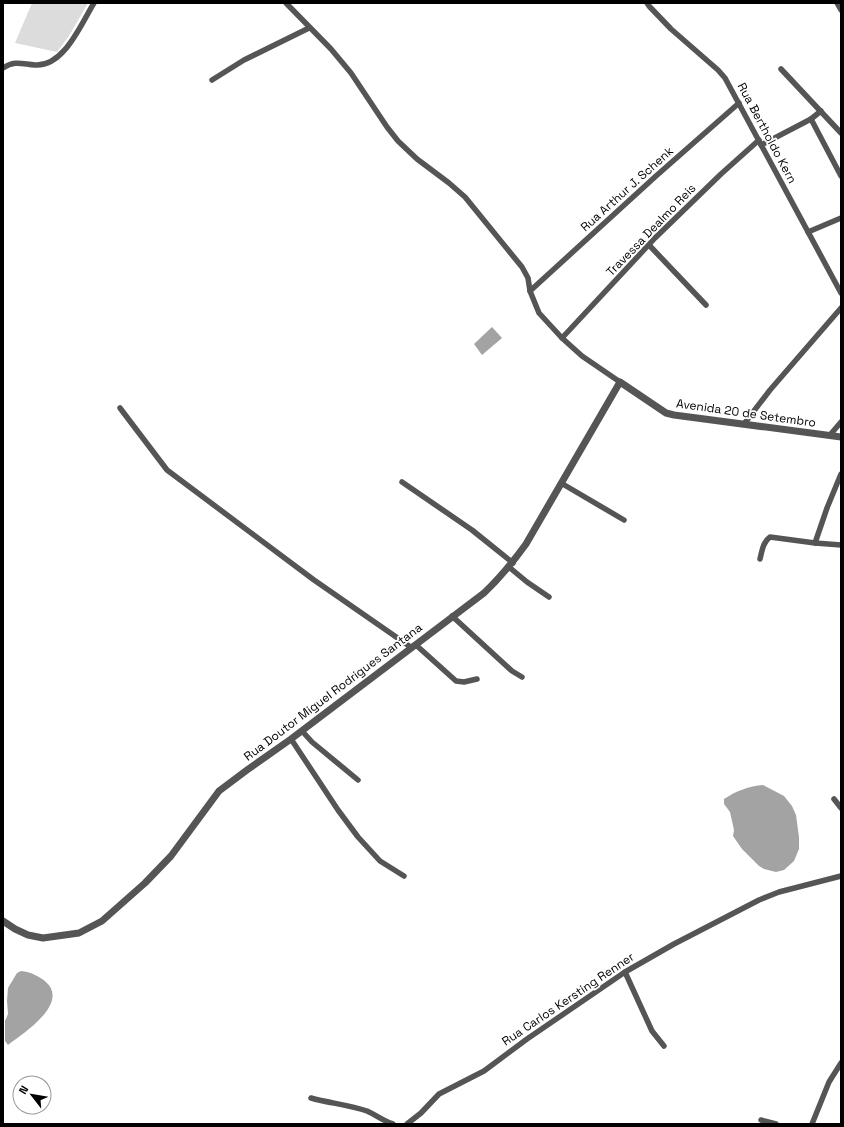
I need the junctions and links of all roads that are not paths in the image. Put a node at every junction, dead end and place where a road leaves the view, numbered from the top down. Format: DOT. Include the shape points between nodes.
graph roads {
  1 [pos="94,3"];
  2 [pos="286,3"];
  3 [pos="837,3"];
  4 [pos="650,4"];
  5 [pos="841,10"];
  6 [pos="309,28"];
  7 [pos="3,68"];
  8 [pos="781,69"];
  9 [pos="212,80"];
  10 [pos="739,103"];
  11 [pos="821,111"];
  12 [pos="811,119"];
  13 [pos="841,132"];
  14 [pos="760,143"];
  15 [pos="841,176"];
  16 [pos="841,218"];
  17 [pos="808,232"];
  18 [pos="649,245"];
  19 [pos="530,291"];
  20 [pos="841,294"];
  21 [pos="706,305"];
  22 [pos="841,308"];
  23 [pos="562,338"];
  24 [pos="620,382"];
  25 [pos="120,408"];
  26 [pos="841,422"];
  27 [pos="744,424"];
  28 [pos="830,435"];
  29 [pos="841,437"];
  30 [pos="841,474"];
  31 [pos="402,482"];
  32 [pos="561,483"];
  33 [pos="624,520"];
  34 [pos="815,543"];
  35 [pos="841,545"];
  36 [pos="760,559"];
  37 [pos="511,565"];
  38 [pos="549,596"];
  39 [pos="452,616"];
  40 [pos="414,647"];
  41 [pos="522,678"];
  42 [pos="477,680"];
  43 [pos="302,731"];
  44 [pos="291,739"];
  45 [pos="358,780"];
  46 [pos="834,799"];
  47 [pos="841,808"];
  48 [pos="404,876"];
  49 [pos="841,876"];
  50 [pos="3,921"];
  51 [pos="625,972"];
  52 [pos="664,1046"];
  53 [pos="841,1063"];
  54 [pos="311,1098"];
  55 [pos="760,1120"];
  56 [pos="392,1124"];
  57 [pos="406,1124"];
  58 [pos="776,1124"];
  59 [pos="812,1124"];
  1 -- 7 [label="street" via="68,46 55,60 45,65 12,62"];
  2 -- 6 [label="street, Avenida 20 de Setembro"];
  3 -- 5 [label="street"];
  4 -- 10 [label="street, Rua Bertholdo Kern" via="672,29 718,70"];
  6 -- 9 [label="street" via="244,60"];
  6 -- 19 [label="street, Avenida 20 de Setembro" via="351,73 398,141 459,191 474,207 522,267 528,278"];
  8 -- 11 [label="street"];
  10 -- 14 [label="street, Rua Bertholdo Kern"];
  10 -- 19 [label="street, Rua Arthur J. Schenk"];
  11 -- 12 [label="street, Travessa Dealmo Reis"];
  11 -- 13 [label="street"];
  12 -- 14 [label="street, Travessa Dealmo Reis"];
  12 -- 15 [label="street"];
  14 -- 17 [label="street, Rua Bertholdo Kern"];
  14 -- 18 [label="street, Travessa Dealmo Reis" via="721,174"];
  16 -- 17 [label="street"];
  17 -- 20 [label="street, Rua Bertholdo Kern"];
  18 -- 21 [label="street"];
  18 -- 23 [label="street, Travessa Dealmo Reis"];
  19 -- 23 [label="street, Avenida 20 de Setembro" via="539,313"];
  22 -- 27 [label="street"];
  23 -- 24 [label="street, Avenida 20 de Setembro" via="582,356"];
  24 -- 27 [label="street, Avenida 20 de Setembro" via="666,413"];
  24 -- 32 [label="street, Rua Doutor Miguel Rodrigues Santana"];
  25 -- 40 [label="street" via="167,470 314,580"];
  26 -- 28 [label="street"];
  27 -- 28 [label="street, Avenida 20 de Setembro"];
  28 -- 29 [label="street, Avenida 20 de Setembro"];
  30 -- 34 [label="street"];
  31 -- 37 [label="street" via="472,530"];
  32 -- 33 [label="street"];
  32 -- 37 [label="street, Rua Doutor Miguel Rodrigues Santana"];
  34 -- 35 [label="street"];
  34 -- 36 [label="street" via="770,537 764,544"];
  37 -- 38 [label="street" via="527,582"];
  37 -- 39 [label="street, Rua Doutor Miguel Rodrigues Santana" via="484,593"];
  39 -- 40 [label="street, Rua Doutor Miguel Rodrigues Santana"];
  39 -- 41 [label="street"];
  40 -- 42 [label="street" via="456,681"];
  40 -- 43 [label="street, Rua Doutor Miguel Rodrigues Santana"];
  43 -- 44 [label="street, Rua Doutor Miguel Rodrigues Santana"];
  43 -- 45 [label="street"];
  44 -- 48 [label="street" via="358,838 380,861"];
  44 -- 50 [label="street, Rua Doutor Miguel Rodrigues Santana" via="220,791 171,856 145,883 102,920 79,933 43,938 28,935"];
  46 -- 47 [label="street"];
  49 -- 51 [label="street, Rua Carlos Kersting Renner" via="779,892 759,900"];
  51 -- 52 [label="street" via="652,1031"];
  51 -- 57 [label="street, Rua Carlos Kersting Renner" via="484,1071 439,1094"];
  53 -- 59 [label="street" via="829,1082"];
  54 -- 56 [label="street" via="369,1112"];
  55 -- 58 [label="street"];
}
